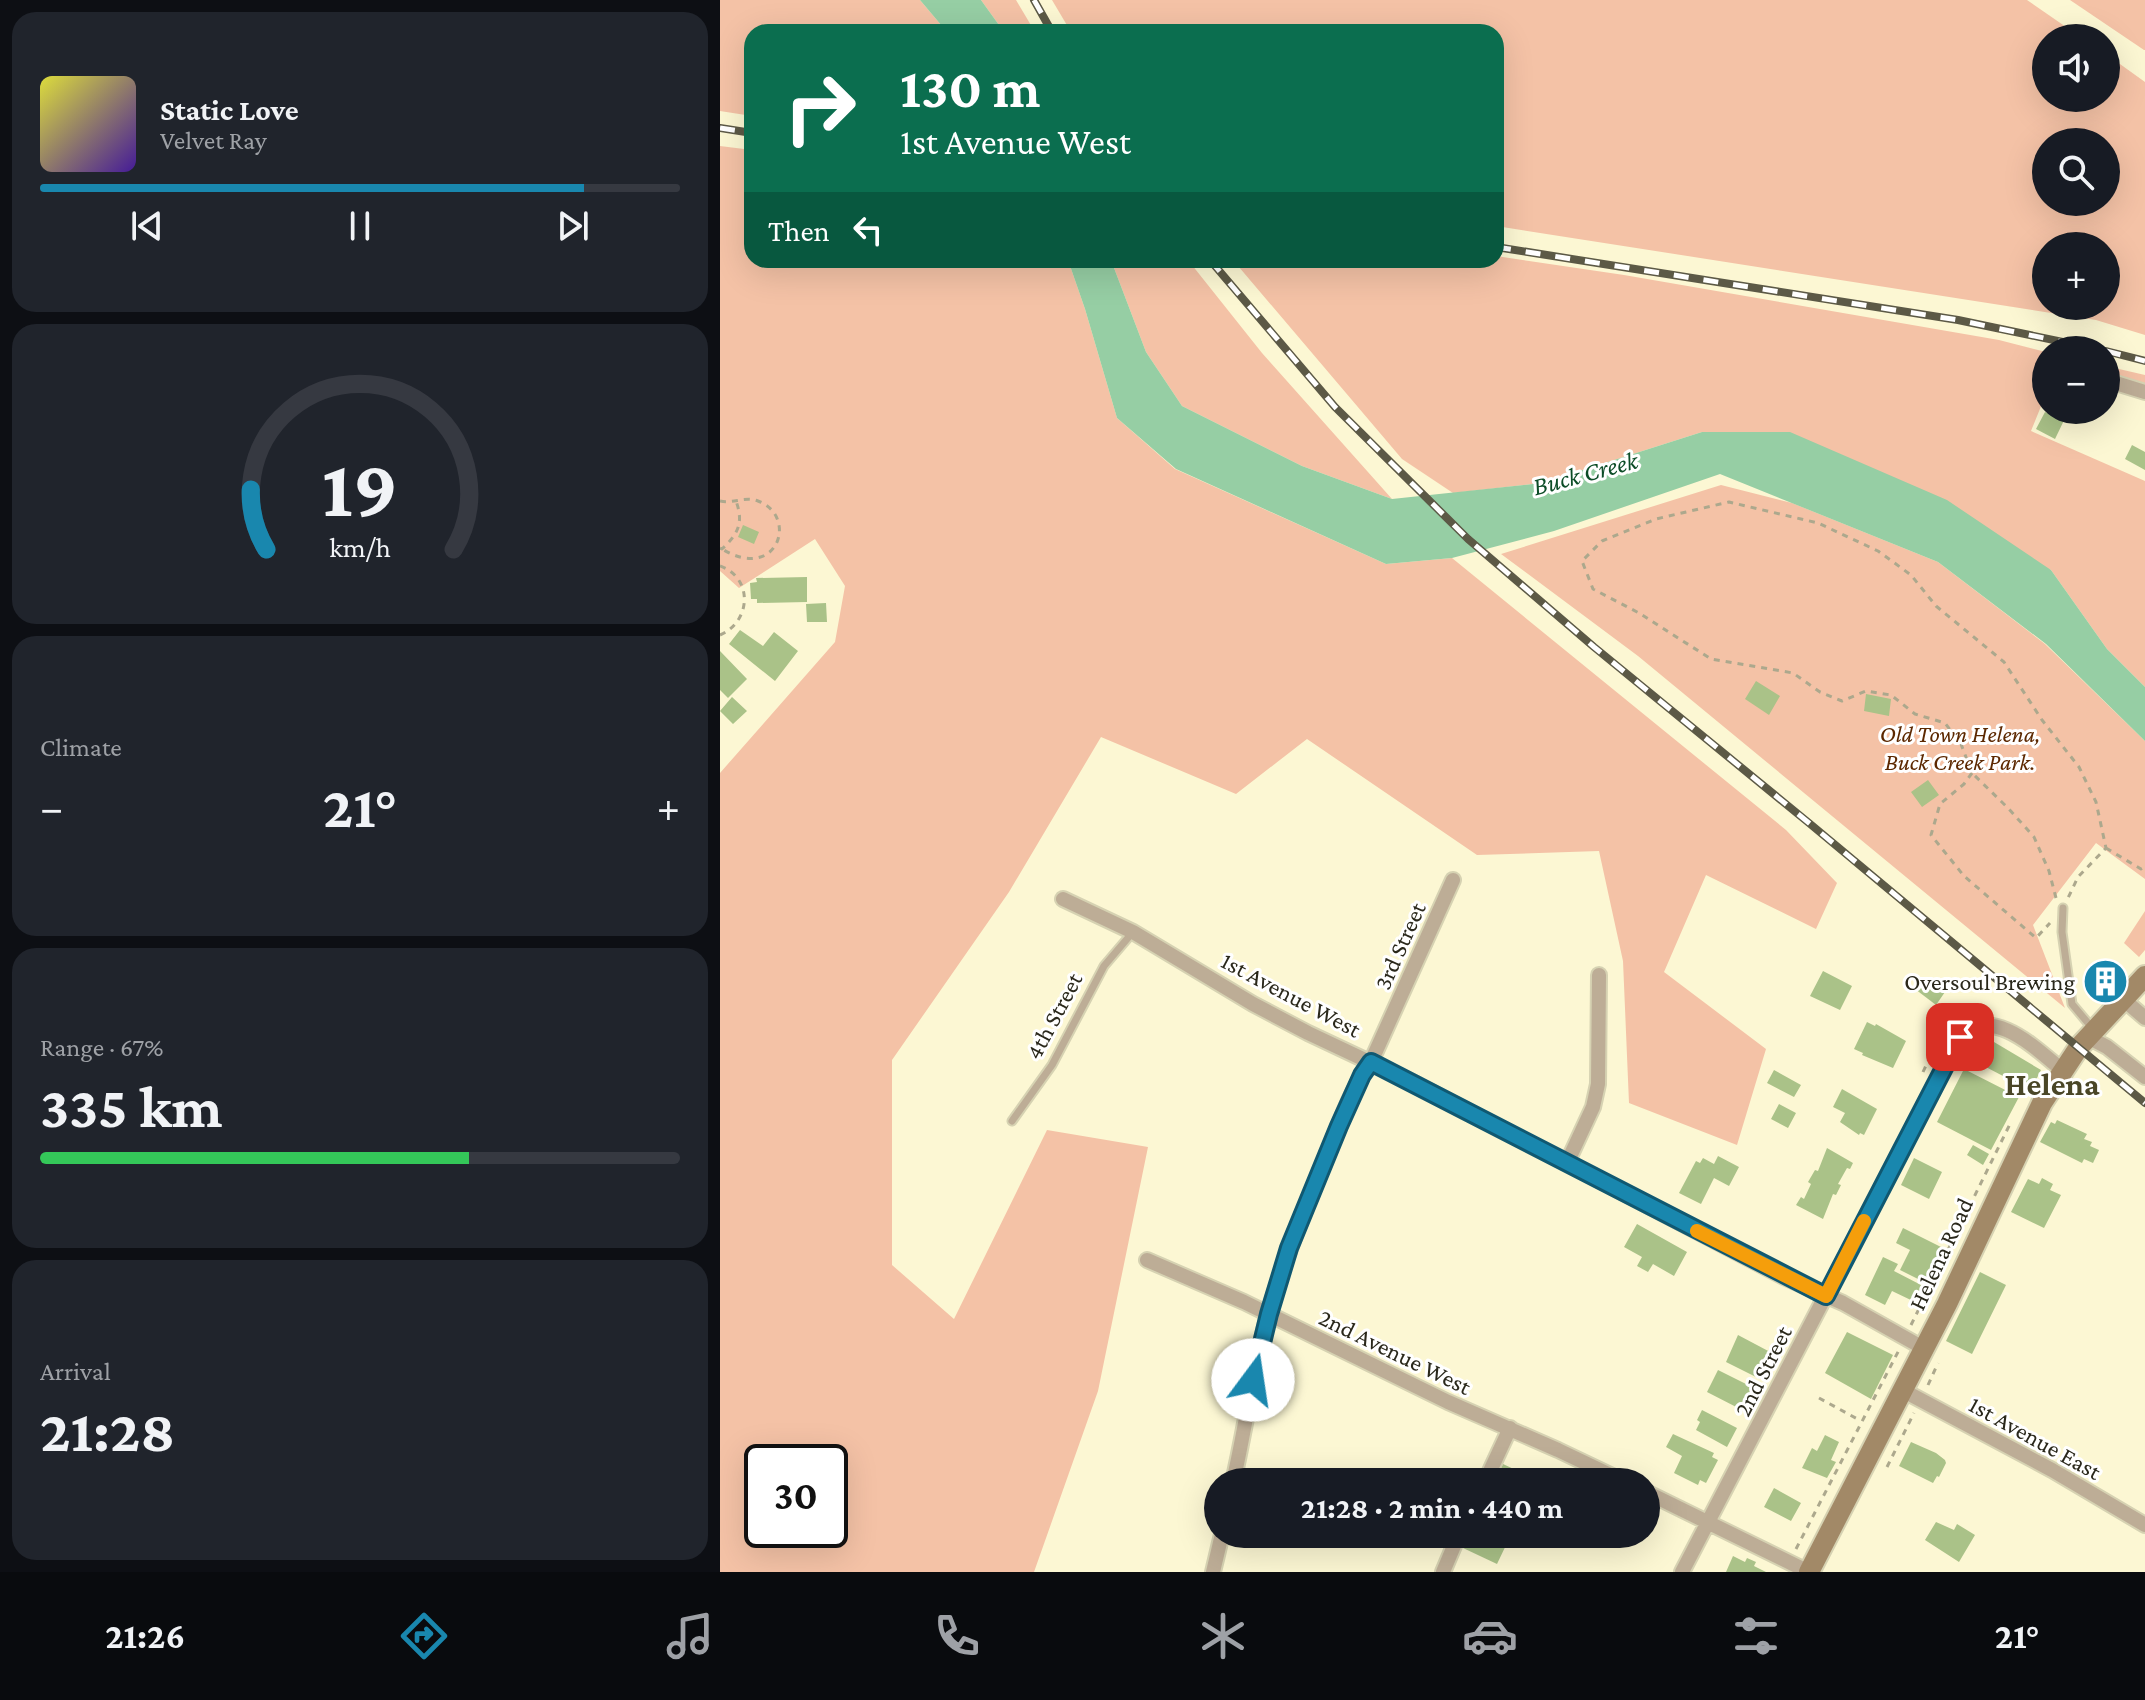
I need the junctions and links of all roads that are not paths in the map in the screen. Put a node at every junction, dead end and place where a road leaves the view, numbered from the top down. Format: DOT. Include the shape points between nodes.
graph roads {
  1 [pos="2120,384"];
  2 [pos="2145,392"];
  3 [pos="1453,880"];
  4 [pos="1063,899"];
  5 [pos="2063,908"];
  6 [pos="1133,932"];
  7 [pos="1599,975"];
  8 [pos="2145,976"];
  9 [pos="2123,999"];
  10 [pos="2145,1018"];
  11 [pos="2091,1034"];
  12 [pos="1371,1062"];
  13 [pos="2062,1070"];
  14 [pos="2145,1077"];
  15 [pos="1012,1121"];
  16 [pos="1567,1163"];
  17 [pos="1147,1260"];
  18 [pos="1826,1296"];
  19 [pos="1269,1314"];
  20 [pos="1925,1349"];
  21 [pos="1904,1391"];
  22 [pos="1510,1428"];
  23 [pos="1236,1468"];
  24 [pos="1491,1468"];
  25 [pos="1595,1468"];
  26 [pos="1660,1499"];
  27 [pos="1709,1523"];
  28 [pos="2145,1525"];
  29 [pos="1219,1548"];
  30 [pos="1453,1548"];
  31 [pos="1213,1572"];
  32 [pos="1443,1572"];
  33 [pos="1682,1572"];
  34 [pos="1809,1572"];
  1 -- 2 [label="street"];
  3 -- 12 [label="street, 3rd Street"];
  4 -- 6 [label="street, 1st Avenue West"];
  5 -- 11 [label="lane" via="2072,1004"];
  6 -- 12 [label="street, 1st Avenue West" via="1253,1004"];
  6 -- 15 [label="lane, 4th Street" via="1104,966 1052,1065"];
  7 -- 16 [label="street" via="1598,1084"];
  8 -- 9 [label="main road, Helena Road"];
  9 -- 10 [label="street"];
  9 -- 11 [label="main road, Helena Road"];
  11 -- 13 [label="main road, Helena Road"];
  11 -- 14 [label="street"];
  12 -- 16 [label="street, 1st Avenue West"];
  12 -- 19 [label="street, 3rd Street" via="1289,1248"];
  13 -- 18 [label="street, 2nd Street" via="2010,1032 1986,1025 1967,1030 1953,1046"];
  13 -- 20 [label="main road, Helena Road"];
  16 -- 18 [label="street, 1st Avenue West"];
  17 -- 19 [label="street, 2nd Avenue West"];
  18 -- 20 [label="street, 1st Avenue West"];
  18 -- 27 [label="street, 2nd Street"];
  19 -- 22 [label="street, 2nd Avenue West"];
  19 -- 23 [label="street, 3rd Street"];
  20 -- 21 [label="main road, Helena Road"];
  21 -- 28 [label="street, 1st Avenue East"];
  21 -- 34 [label="main road, Helena Road"];
  22 -- 24 [label="street"];
  22 -- 25 [label="street, 2nd Avenue West"];
  26 -- 27 [label="street"];
  27 -- 33 [label="street, 2nd Street"];
  27 -- 34 [label="street"];
  29 -- 31 [label="street"];
  30 -- 32 [label="street"];
}
